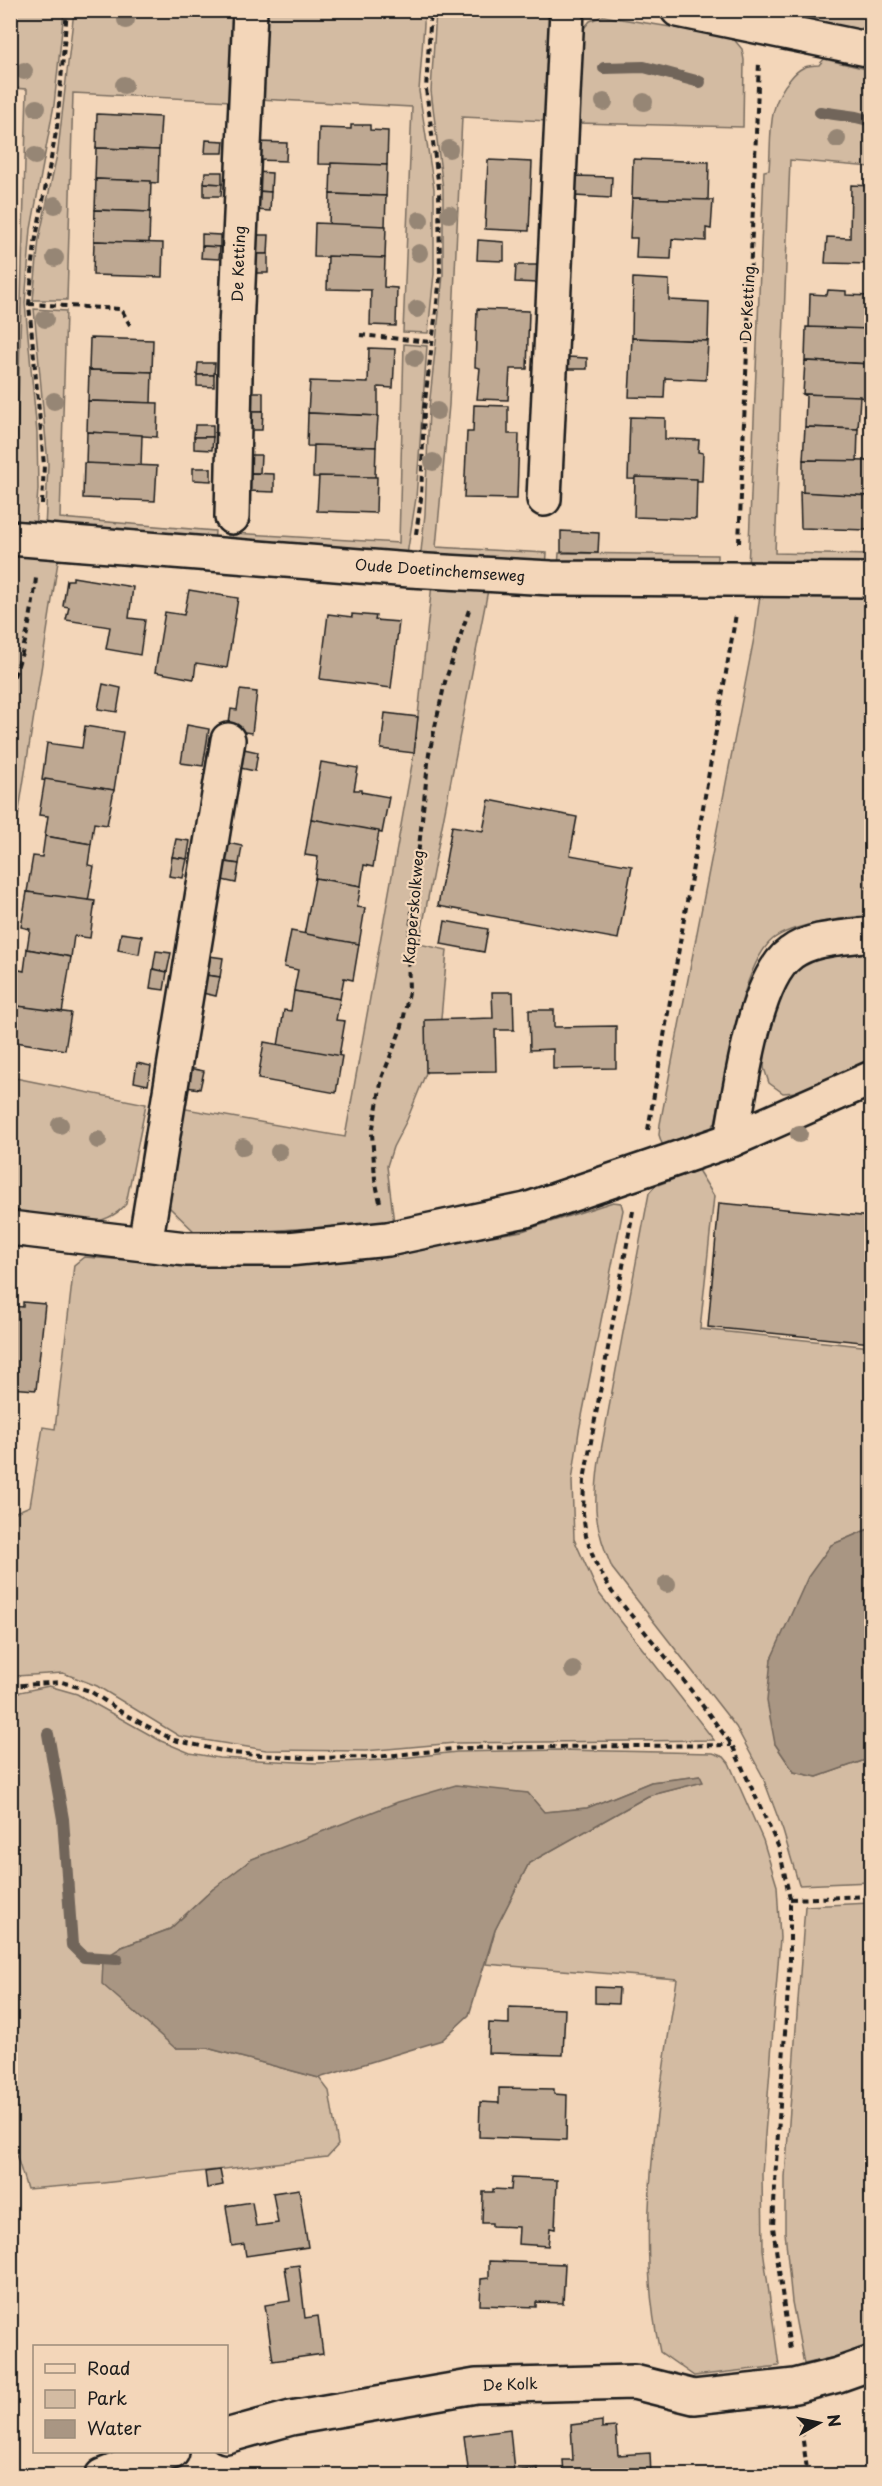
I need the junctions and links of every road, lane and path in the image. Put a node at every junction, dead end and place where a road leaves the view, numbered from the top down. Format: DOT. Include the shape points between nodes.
graph roads {
  1 [pos="68,10"];
  2 [pos="250,10"];
  3 [pos="431,10"];
  4 [pos="567,10"];
  5 [pos="678,10"];
  6 [pos="761,27"];
  7 [pos="872,50"];
  8 [pos="29,304"];
  9 [pos="130,325"];
  10 [pos="360,335"];
  11 [pos="431,342"];
  12 [pos="544,499"];
  13 [pos="232,517"];
  14 [pos="25,540"];
  15 [pos="410,570"];
  16 [pos="473,574"];
  17 [pos="872,580"];
  18 [pos="737,581"];
  19 [pos="10,686"];
  20 [pos="228,740"];
  21 [pos="872,934"];
  22 [pos="872,1078"];
  23 [pos="731,1140"];
  24 [pos="641,1171"];
  25 [pos="10,1228"];
  26 [pos="388,1239"];
  27 [pos="145,1245"];
  28 [pos="10,1686"];
  29 [pos="732,1745"];
  30 [pos="872,1896"];
  31 [pos="790,1899"];
  32 [pos="872,2363"];
  33 [pos="795,2386"];
  34 [pos="228,2435"];
  35 [pos="166,2453"];
  36 [pos="102,2475"];
  37 [pos="808,2475"];
  1 -- 8 [label="path" via="57,127 35,243"];
  2 -- 13 [label="street, De Ketting"];
  3 -- 11 [label="path" via="426,89 439,188 440,278"];
  4 -- 12 [label="street"];
  5 -- 6 [label="street"];
  6 -- 7 [label="street"];
  6 -- 18 [label="path, De Ketting"];
  8 -- 9 [label="path" via="121,309"];
  8 -- 14 [label="path" via="44,465"];
  10 -- 11 [label="path"];
  11 -- 15 [label="path" via="421,499"];
  14 -- 15 [label="street, Oude Doetinchemseweg"];
  14 -- 19 [label="path" via="31,616"];
  15 -- 16 [label="street, Oude Doetinchemseweg"];
  16 -- 18 [label="street, Oude Doetinchemseweg"];
  16 -- 26 [label="path, Kapperskolkweg" via="470,606 445,682 429,754 408,949 409,992 402,1026 382,1078 372,1133 375,1179"];
  17 -- 18 [label="street, Oude Doetinchemseweg"];
  18 -- 24 [label="path, De Ketting" via="733,640"];
  20 -- 27 [label="street"];
  21 -- 23 [label="street" via="817,941 791,952 776,968 763,995"];
  22 -- 23 [label="street"];
  23 -- 24 [label="street"];
  24 -- 26 [label="street" via="526,1210"];
  24 -- 29 [label="path, De Ketting" via="584,1480 586,1536 612,1592"];
  25 -- 27 [label="street"];
  26 -- 27 [label="street" via="288,1249"];
  28 -- 29 [label="path" via="62,1682 90,1691 174,1740 231,1753 376,1757 462,1748"];
  29 -- 31 [label="path, De Ketting" via="779,1848"];
  30 -- 31 [label="path"];
  31 -- 33 [label="path, De Ketting" via="790,1971 773,2227"];
  32 -- 33 [label="street, De Kolk"];
  33 -- 34 [label="street, De Kolk" via="694,2397 634,2382 476,2386 291,2418"];
  33 -- 37 [label="path, De Ketting"];
  35 -- 36 [label="street"];
}
